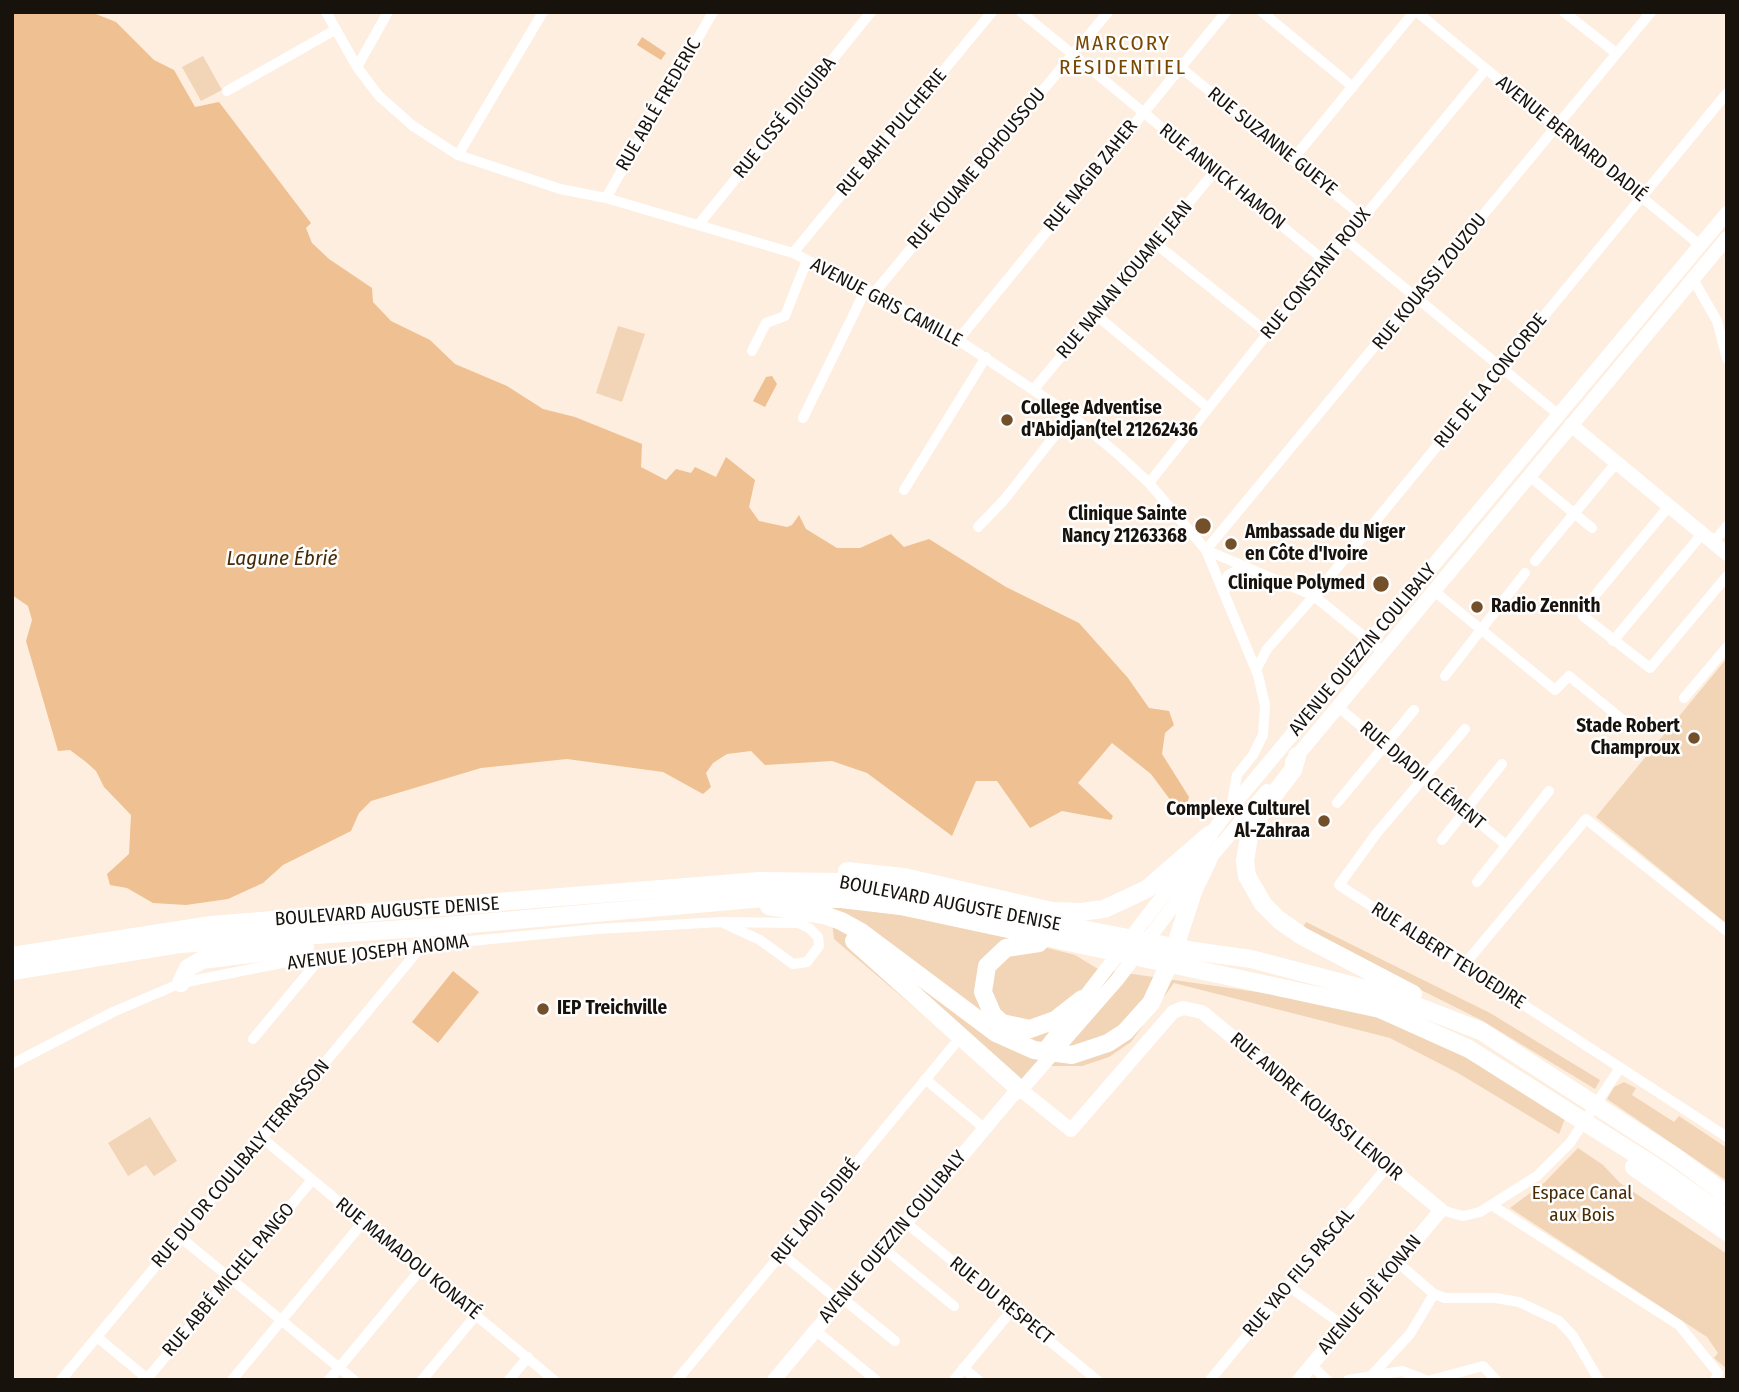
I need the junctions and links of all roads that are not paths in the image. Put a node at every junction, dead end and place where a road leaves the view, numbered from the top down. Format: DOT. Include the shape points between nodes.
graph roads {
  1 [pos="326,12"];
  2 [pos="388,12"];
  3 [pos="543,12"];
  4 [pos="713,12"];
  5 [pos="871,12"];
  6 [pos="992,12"];
  7 [pos="1021,12"];
  8 [pos="1108,12"];
  9 [pos="1226,12"];
  10 [pos="1262,12"];
  11 [pos="1416,12"];
  12 [pos="1564,12"];
  13 [pos="1651,12"];
  14 [pos="335,30"];
  15 [pos="1616,53"];
  16 [pos="1073,54"];
  17 [pos="357,66"];
  18 [pos="1181,67"];
  19 [pos="1486,69"];
  20 [pos="1353,87"];
  21 [pos="226,91"];
  22 [pos="1727,93"];
  23 [pos="1143,112"];
  24 [pos="1557,127"];
  25 [pos="458,155"];
  26 [pos="1293,159"];
  27 [pos="1215,171"];
  28 [pos="606,198"];
  29 [pos="1643,198"];
  30 [pos="1727,213"];
  31 [pos="1363,217"];
  32 [pos="699,224"];
  33 [pos="1727,238"];
  34 [pos="1345,239"];
  35 [pos="1156,244"];
  36 [pos="1701,246"];
  37 [pos="793,253"];
  38 [pos="1713,255"];
  39 [pos="807,260"];
  40 [pos="1326,262"];
  41 [pos="1727,264"];
  42 [pos="1693,279"];
  43 [pos="870,291"];
  44 [pos="1417,299"];
  45 [pos="1096,315"];
  46 [pos="1268,333"];
  47 [pos="958,340"];
  48 [pos="752,351"];
  49 [pos="986,357"];
  50 [pos="1727,359"];
  51 [pos="1502,368"];
  52 [pos="1034,389"];
  53 [pos="1208,408"];
  54 [pos="1071,415"];
  55 [pos="1559,415"];
  56 [pos="803,418"];
  57 [pos="1572,425"];
  58 [pos="1616,463"];
  59 [pos="1529,476"];
  60 [pos="1149,482"];
  61 [pos="904,490"];
  62 [pos="1669,506"];
  63 [pos="1574,513"];
  64 [pos="1727,526"];
  65 [pos="978,527"];
  66 [pos="1592,528"];
  67 [pos="1707,538"];
  68 [pos="1206,550"];
  69 [pos="1727,554"];
  70 [pos="1535,561"];
  71 [pos="1245,567"];
  72 [pos="1525,573"];
  73 [pos="1727,576"];
  74 [pos="1434,591"];
  75 [pos="1224,593"];
  76 [pos="1314,596"];
  77 [pos="1480,628"];
  78 [pos="1613,641"];
  79 [pos="1370,642"];
  80 [pos="1244,643"];
  81 [pos="1727,647"];
  82 [pos="1268,649"];
  83 [pos="1383,652"];
  84 [pos="1256,670"];
  85 [pos="1445,676"];
  86 [pos="1684,698"];
  87 [pos="1338,707"];
  88 [pos="1415,710"];
  89 [pos="1629,725"];
  90 [pos="1465,729"];
  91 [pos="1385,746"];
  92 [pos="1297,756"];
  93 [pos="1502,764"];
  94 [pos="1422,779"];
  95 [pos="1549,791"];
  96 [pos="1337,803"];
  97 [pos="1230,809"];
  98 [pos="1463,813"];
  99 [pos="1209,835"];
  100 [pos="1442,840"];
  101 [pos="1506,845"];
  102 [pos="1208,859"];
  103 [pos="760,881"];
  104 [pos="1478,882"];
  105 [pos="738,901"];
  106 [pos="792,910"];
  107 [pos="721,922"];
  108 [pos="436,927"];
  109 [pos="1727,930"];
  110 [pos="1086,939"];
  111 [pos="421,947"];
  112 [pos="322,955"];
  113 [pos="12,956"];
  114 [pos="1192,960"];
  115 [pos="1463,966"];
  116 [pos="12,971"];
  117 [pos="181,984"];
  118 [pos="1082,999"];
  119 [pos="1481,1031"];
  120 [pos="253,1039"];
  121 [pos="954,1045"];
  122 [pos="12,1064"];
  123 [pos="1620,1069"];
  124 [pos="925,1079"];
  125 [pos="1016,1090"];
  126 [pos="1590,1127"];
  127 [pos="984,1128"];
  128 [pos="1727,1137"];
  129 [pos="262,1139"];
  130 [pos="1387,1167"];
  131 [pos="312,1180"];
  132 [pos="1727,1195"];
  133 [pos="1493,1206"];
  134 [pos="1441,1210"];
  135 [pos="1727,1217"];
  136 [pos="363,1222"];
  137 [pos="905,1222"];
  138 [pos="1727,1232"];
  139 [pos="180,1237"];
  140 [pos="883,1248"];
  141 [pos="782,1254"];
  142 [pos="1397,1262"];
  143 [pos="421,1269"];
  144 [pos="230,1278"];
  145 [pos="1288,1286"];
  146 [pos="1434,1294"];
  147 [pos="840,1300"];
  148 [pos="954,1306"];
  149 [pos="1012,1310"];
  150 [pos="477,1314"];
  151 [pos="281,1320"];
  152 [pos="1344,1326"];
  153 [pos="815,1330"];
  154 [pos="97,1337"];
  155 [pos="895,1341"];
  156 [pos="528,1357"];
  157 [pos="1311,1366"];
  158 [pos="339,1367"];
  159 [pos="963,1368"];
  160 [pos="1372,1375"];
  161 [pos="1719,1377"];
  162 [pos="871,1378"];
  163 [pos="147,1379"];
  164 [pos="61,1380"];
  165 [pos="232,1380"];
  166 [pos="328,1380"];
  167 [pos="354,1380"];
  168 [pos="422,1380"];
  169 [pos="509,1380"];
  170 [pos="554,1380"];
  171 [pos="677,1380"];
  172 [pos="774,1380"];
  173 [pos="954,1380"];
  174 [pos="978,1380"];
  175 [pos="1097,1380"];
  176 [pos="1210,1380"];
  177 [pos="1299,1380"];
  178 [pos="1327,1380"];
  179 [pos="1348,1380"];
  180 [pos="1429,1380"];
  181 [pos="1496,1380"];
  182 [pos="1599,1380"];
  1 -- 14 [label="street, AVENUE GRIS CAMILLE"];
  2 -- 17 [label="street"];
  3 -- 25 [label="street"];
  4 -- 28 [label="street, RUE ABLÉ FREDERIC"];
  5 -- 32 [label="street, RUE CISSÉ DJIGUIBA"];
  6 -- 37 [label="street, RUE BAHI PULCHERIE"];
  7 -- 16 [label="street, RUE ANNICK HAMON"];
  8 -- 16 [label="street, RUE KOUAME BOHOUSSOU"];
  9 -- 18 [label="street, RUE NAGIB ZAHER"];
  10 -- 20 [label="street"];
  11 -- 19 [label="street, AVENUE BERNARD DADIÉ"];
  11 -- 20 [label="street"];
  12 -- 15 [label="street"];
  13 -- 15 [label="street, RUE KOUASSI ZOUZOU"];
  14 -- 17 [label="street, AVENUE GRIS CAMILLE"];
  14 -- 21 [label="street"];
  15 -- 24 [label="street, RUE KOUASSI ZOUZOU"];
  16 -- 23 [label="street, RUE ANNICK HAMON"];
  16 -- 43 [label="street, RUE KOUAME BOHOUSSOU"];
  17 -- 25 [label="street, AVENUE GRIS CAMILLE" via="379,96 413,126"];
  18 -- 23 [label="street, RUE NAGIB ZAHER"];
  18 -- 26 [label="street, RUE SUZANNE GUEYE"];
  19 -- 24 [label="street, AVENUE BERNARD DADIÉ"];
  19 -- 31 [label="street, RUE CONSTANT ROUX"];
  20 -- 26 [label="street"];
  22 -- 29 [label="street, RUE DE LA CONCORDE"];
  23 -- 27 [label="street, RUE ANNICK HAMON"];
  23 -- 47 [label="street, RUE NAGIB ZAHER"];
  24 -- 29 [label="street, AVENUE BERNARD DADIÉ"];
  24 -- 44 [label="street, RUE KOUASSI ZOUZOU"];
  25 -- 28 [label="street, AVENUE GRIS CAMILLE" via="560,189"];
  26 -- 31 [label="street, RUE SUZANNE GUEYE"];
  27 -- 35 [label="street, RUE NANAN KOUAME JEAN"];
  27 -- 40 [label="street, RUE ANNICK HAMON"];
  28 -- 32 [label="street, AVENUE GRIS CAMILLE"];
  29 -- 36 [label="street, AVENUE BERNARD DADIÉ"];
  29 -- 51 [label="street, RUE DE LA CONCORDE"];
  30 -- 36 [label="street, AVENUE OUEZZIN COULIBALY"];
  31 -- 34 [label="street, RUE CONSTANT ROUX"];
  32 -- 37 [label="street, AVENUE GRIS CAMILLE"];
  33 -- 38 [label="street, AVENUE OUEZZIN COULIBALY"];
  34 -- 40 [label="street, RUE CONSTANT ROUX"];
  34 -- 44 [label="street"];
  35 -- 45 [label="street, RUE NANAN KOUAME JEAN"];
  35 -- 46 [label="street"];
  36 -- 38 [label="street, AVENUE BERNARD DADIÉ"];
  36 -- 55 [label="street, AVENUE OUEZZIN COULIBALY"];
  37 -- 39 [label="street, AVENUE GRIS CAMILLE"];
  38 -- 41 [label="street, AVENUE BERNARD DADIÉ"];
  38 -- 42 [label="street, AVENUE OUEZZIN COULIBALY"];
  39 -- 43 [label="street, AVENUE GRIS CAMILLE"];
  39 -- 48 [label="street" via="785,316 766,323"];
  40 -- 46 [label="street, RUE CONSTANT ROUX"];
  42 -- 50 [label="street" via="1717,321"];
  42 -- 57 [label="street, AVENUE OUEZZIN COULIBALY"];
  43 -- 47 [label="street, AVENUE GRIS CAMILLE"];
  43 -- 56 [label="street, RUE KOUAME BOHOUSSOU"];
  44 -- 51 [label="street"];
  44 -- 68 [label="street, RUE KOUASSI ZOUZOU"];
  45 -- 52 [label="street, RUE NANAN KOUAME JEAN"];
  45 -- 53 [label="street"];
  46 -- 53 [label="street, RUE CONSTANT ROUX"];
  47 -- 49 [label="street, AVENUE GRIS CAMILLE"];
  49 -- 52 [label="street, AVENUE GRIS CAMILLE"];
  49 -- 61 [label="street"];
  51 -- 55 [label="street"];
  51 -- 76 [label="street, RUE DE LA CONCORDE"];
  52 -- 54 [label="street, AVENUE GRIS CAMILLE"];
  53 -- 60 [label="street, RUE CONSTANT ROUX"];
  54 -- 60 [label="street, AVENUE GRIS CAMILLE"];
  54 -- 65 [label="street"];
  55 -- 79 [label="street, AVENUE OUEZZIN COULIBALY"];
  57 -- 58 [label="street"];
  57 -- 59 [label="street, AVENUE OUEZZIN COULIBALY"];
  58 -- 62 [label="street"];
  58 -- 63 [label="street"];
  59 -- 63 [label="street"];
  59 -- 74 [label="street, AVENUE OUEZZIN COULIBALY"];
  60 -- 68 [label="street, AVENUE GRIS CAMILLE"];
  62 -- 67 [label="street"];
  62 -- 78 [label="street" via="1582,611"];
  63 -- 66 [label="street"];
  63 -- 70 [label="street"];
  64 -- 67 [label="street"];
  67 -- 69 [label="street"];
  67 -- 78 [label="street"];
  68 -- 71 [label="street"];
  68 -- 75 [label="street, AVENUE GRIS CAMILLE"];
  71 -- 75 [label="street" via="1228,575"];
  71 -- 76 [label="street"];
  72 -- 77 [label="street"];
  73 -- 78 [label="street" via="1650,667"];
  74 -- 77 [label="street"];
  74 -- 83 [label="street, AVENUE OUEZZIN COULIBALY"];
  75 -- 80 [label="street, AVENUE GRIS CAMILLE"];
  76 -- 79 [label="street"];
  76 -- 82 [label="street, RUE DE LA CONCORDE"];
  77 -- 85 [label="street"];
  77 -- 89 [label="street" via="1555,690 1569,676"];
  79 -- 83 [label="street"];
  79 -- 97 [label="street, AVENUE OUEZZIN COULIBALY"];
  80 -- 82 [label="street"];
  80 -- 84 [label="street, AVENUE GRIS CAMILLE"];
  81 -- 86 [label="street"];
  82 -- 84 [label="street, RUE DE LA CONCORDE"];
  83 -- 87 [label="street, AVENUE OUEZZIN COULIBALY"];
  84 -- 97 [label="street, AVENUE GRIS CAMILLE" via="1265,705 1263,735 1237,775"];
  87 -- 91 [label="street, RUE DJADJI CLÉMENT"];
  87 -- 92 [label="street, AVENUE OUEZZIN COULIBALY"];
  88 -- 91 [label="street"];
  90 -- 94 [label="street, RUE ALBERT TEVOEDJRE"];
  91 -- 94 [label="street, RUE DJADJI CLÉMENT"];
  91 -- 96 [label="street"];
  92 -- 102 [label="street, AVENUE OUEZZIN COULIBALY"];
  92 -- 119 [label="highway" via="1293,770 1263,809 1249,837 1245,861 1254,891 1279,920 1302,936"];
  93 -- 98 [label="street"];
  94 -- 98 [label="street, RUE DJADJI CLÉMENT"];
  94 -- 115 [label="street, RUE ALBERT TEVOEDJRE" via="1339,885"];
  95 -- 101 [label="street"];
  97 -- 99 [label="street, AVENUE OUEZZIN COULIBALY"];
  98 -- 100 [label="street"];
  98 -- 101 [label="street, RUE DJADJI CLÉMENT"];
  99 -- 103 [label="highway" via="1147,889 1104,909 1080,912 1052,911 904,877 844,871"];
  99 -- 118 [label="street, AVENUE OUEZZIN COULIBALY"];
  101 -- 104 [label="street"];
  102 -- 106 [label="highway" via="1151,1003 1125,1032 1072,1055 1013,1042 978,1022 862,932 824,915"];
  102 -- 125 [label="street, AVENUE OUEZZIN COULIBALY" via="1117,980"];
  103 -- 110 [label="highway, BOULEVARD AUGUSTE DENISE" via="855,884"];
  103 -- 113 [label="highway, BOULEVARD AUGUSTE DENISE" via="211,925"];
  105 -- 106 [label="highway"];
  105 -- 108 [label="highway, BOULEVARD AUGUSTE DENISE"];
  105 -- 110 [label="highway, BOULEVARD AUGUSTE DENISE" via="830,899 901,906"];
  106 -- 125 [label="highway" via="835,927 865,949"];
  107 -- 107 [label="street, AVENUE JOSEPH ANOMA" via="760,940 793,964 807,962 819,946 818,937 798,923"];
  107 -- 111 [label="street, AVENUE JOSEPH ANOMA"];
  108 -- 116 [label="highway, BOULEVARD AUGUSTE DENISE" via="180,944"];
  108 -- 117 [label="highway" via="398,936 216,957 188,968"];
  109 -- 115 [label="street" via="1587,819"];
  110 -- 114 [label="highway, BOULEVARD AUGUSTE DENISE"];
  110 -- 118 [label="highway" via="1006,948 995,956 982,979 993,1015 1016,1028 1041,1026"];
  111 -- 112 [label="street, AVENUE JOSEPH ANOMA"];
  111 -- 129 [label="street, RUE DU DR COULIBALY TERRASSON"];
  112 -- 117 [label="street, AVENUE JOSEPH ANOMA"];
  112 -- 120 [label="street"];
  114 -- 119 [label="highway, BOULEVARD AUGUSTE DENISE" via="1251,959 1385,994"];
  114 -- 126 [label="highway, BOULEVARD AUGUSTE DENISE" via="1380,1009 1418,1024 1469,1049"];
  115 -- 123 [label="street, RUE ALBERT TEVOEDJRE"];
  117 -- 122 [label="street, AVENUE JOSEPH ANOMA" via="113,1012"];
  118 -- 125 [label="street, AVENUE OUEZZIN COULIBALY"];
  119 -- 132 [label="highway, BOULEVARD AUGUSTE DENISE"];
  121 -- 124 [label="street, RUE LADJI SIDIBÉ"];
  123 -- 128 [label="street, RUE ALBERT TEVOEDJRE"];
  123 -- 133 [label="street" via="1555,1160"];
  124 -- 127 [label="street"];
  124 -- 141 [label="street, RUE LADJI SIDIBÉ"];
  125 -- 127 [label="street, AVENUE OUEZZIN COULIBALY"];
  125 -- 130 [label="street, RUE ANDRE KOUASSI LENOIR" via="1071,1130 1172,1012 1183,1008 1202,1012"];
  126 -- 135 [label="highway, BOULEVARD AUGUSTE DENISE"];
  126 -- 138 [label="highway, BOULEVARD AUGUSTE DENISE" via="1633,1166"];
  127 -- 137 [label="street, AVENUE OUEZZIN COULIBALY"];
  129 -- 131 [label="street, RUE MAMADOU KONATÉ"];
  129 -- 139 [label="street, RUE DU DR COULIBALY TERRASSON"];
  130 -- 134 [label="street, RUE ANDRE KOUASSI LENOIR"];
  130 -- 145 [label="street, RUE YAO FILS PASCAL"];
  131 -- 136 [label="street, RUE MAMADOU KONATÉ"];
  131 -- 144 [label="street, RUE ABBÉ MICHEL PANGO"];
  133 -- 134 [label="street" via="1463,1216"];
  133 -- 161 [label="street" via="1679,1325"];
  134 -- 142 [label="street, AVENUE DJÈ KONAN"];
  136 -- 143 [label="street, RUE MAMADOU KONATÉ"];
  136 -- 151 [label="street"];
  137 -- 140 [label="street, AVENUE OUEZZIN COULIBALY"];
  137 -- 149 [label="street, RUE DU RESPECT"];
  139 -- 144 [label="street"];
  139 -- 154 [label="street, RUE DU DR COULIBALY TERRASSON"];
  140 -- 147 [label="street, AVENUE OUEZZIN COULIBALY"];
  140 -- 148 [label="street"];
  141 -- 147 [label="street"];
  141 -- 171 [label="street, RUE LADJI SIDIBÉ"];
  142 -- 146 [label="street"];
  142 -- 152 [label="street, AVENUE DJÈ KONAN"];
  143 -- 150 [label="street, RUE MAMADOU KONATÉ"];
  143 -- 158 [label="street"];
  144 -- 151 [label="street"];
  144 -- 163 [label="street, RUE ABBÉ MICHEL PANGO"];
  145 -- 152 [label="street"];
  145 -- 176 [label="street, RUE YAO FILS PASCAL"];
  146 -- 160 [label="street" via="1410,1334"];
  146 -- 182 [label="street" via="1462,1300 1496,1298 1535,1308 1559,1321 1573,1336"];
  147 -- 153 [label="street, AVENUE OUEZZIN COULIBALY"];
  147 -- 155 [label="street"];
  149 -- 159 [label="street"];
  149 -- 175 [label="street, RUE DU RESPECT"];
  150 -- 156 [label="street, RUE MAMADOU KONATÉ"];
  150 -- 168 [label="street"];
  151 -- 158 [label="street"];
  151 -- 165 [label="street"];
  152 -- 157 [label="street, AVENUE DJÈ KONAN"];
  153 -- 162 [label="street"];
  153 -- 172 [label="street, AVENUE OUEZZIN COULIBALY"];
  154 -- 163 [label="street"];
  154 -- 164 [label="street, RUE DU DR COULIBALY TERRASSON"];
  156 -- 169 [label="street"];
  156 -- 170 [label="street, RUE MAMADOU KONATÉ"];
  157 -- 177 [label="street, AVENUE DJÈ KONAN"];
  157 -- 178 [label="street"];
  158 -- 166 [label="street"];
  158 -- 167 [label="street"];
  159 -- 173 [label="street"];
  159 -- 174 [label="street"];
  160 -- 179 [label="street"];
  160 -- 180 [label="street" via="1402,1371"];
  180 -- 181 [label="street" via="1483,1366"];
}
